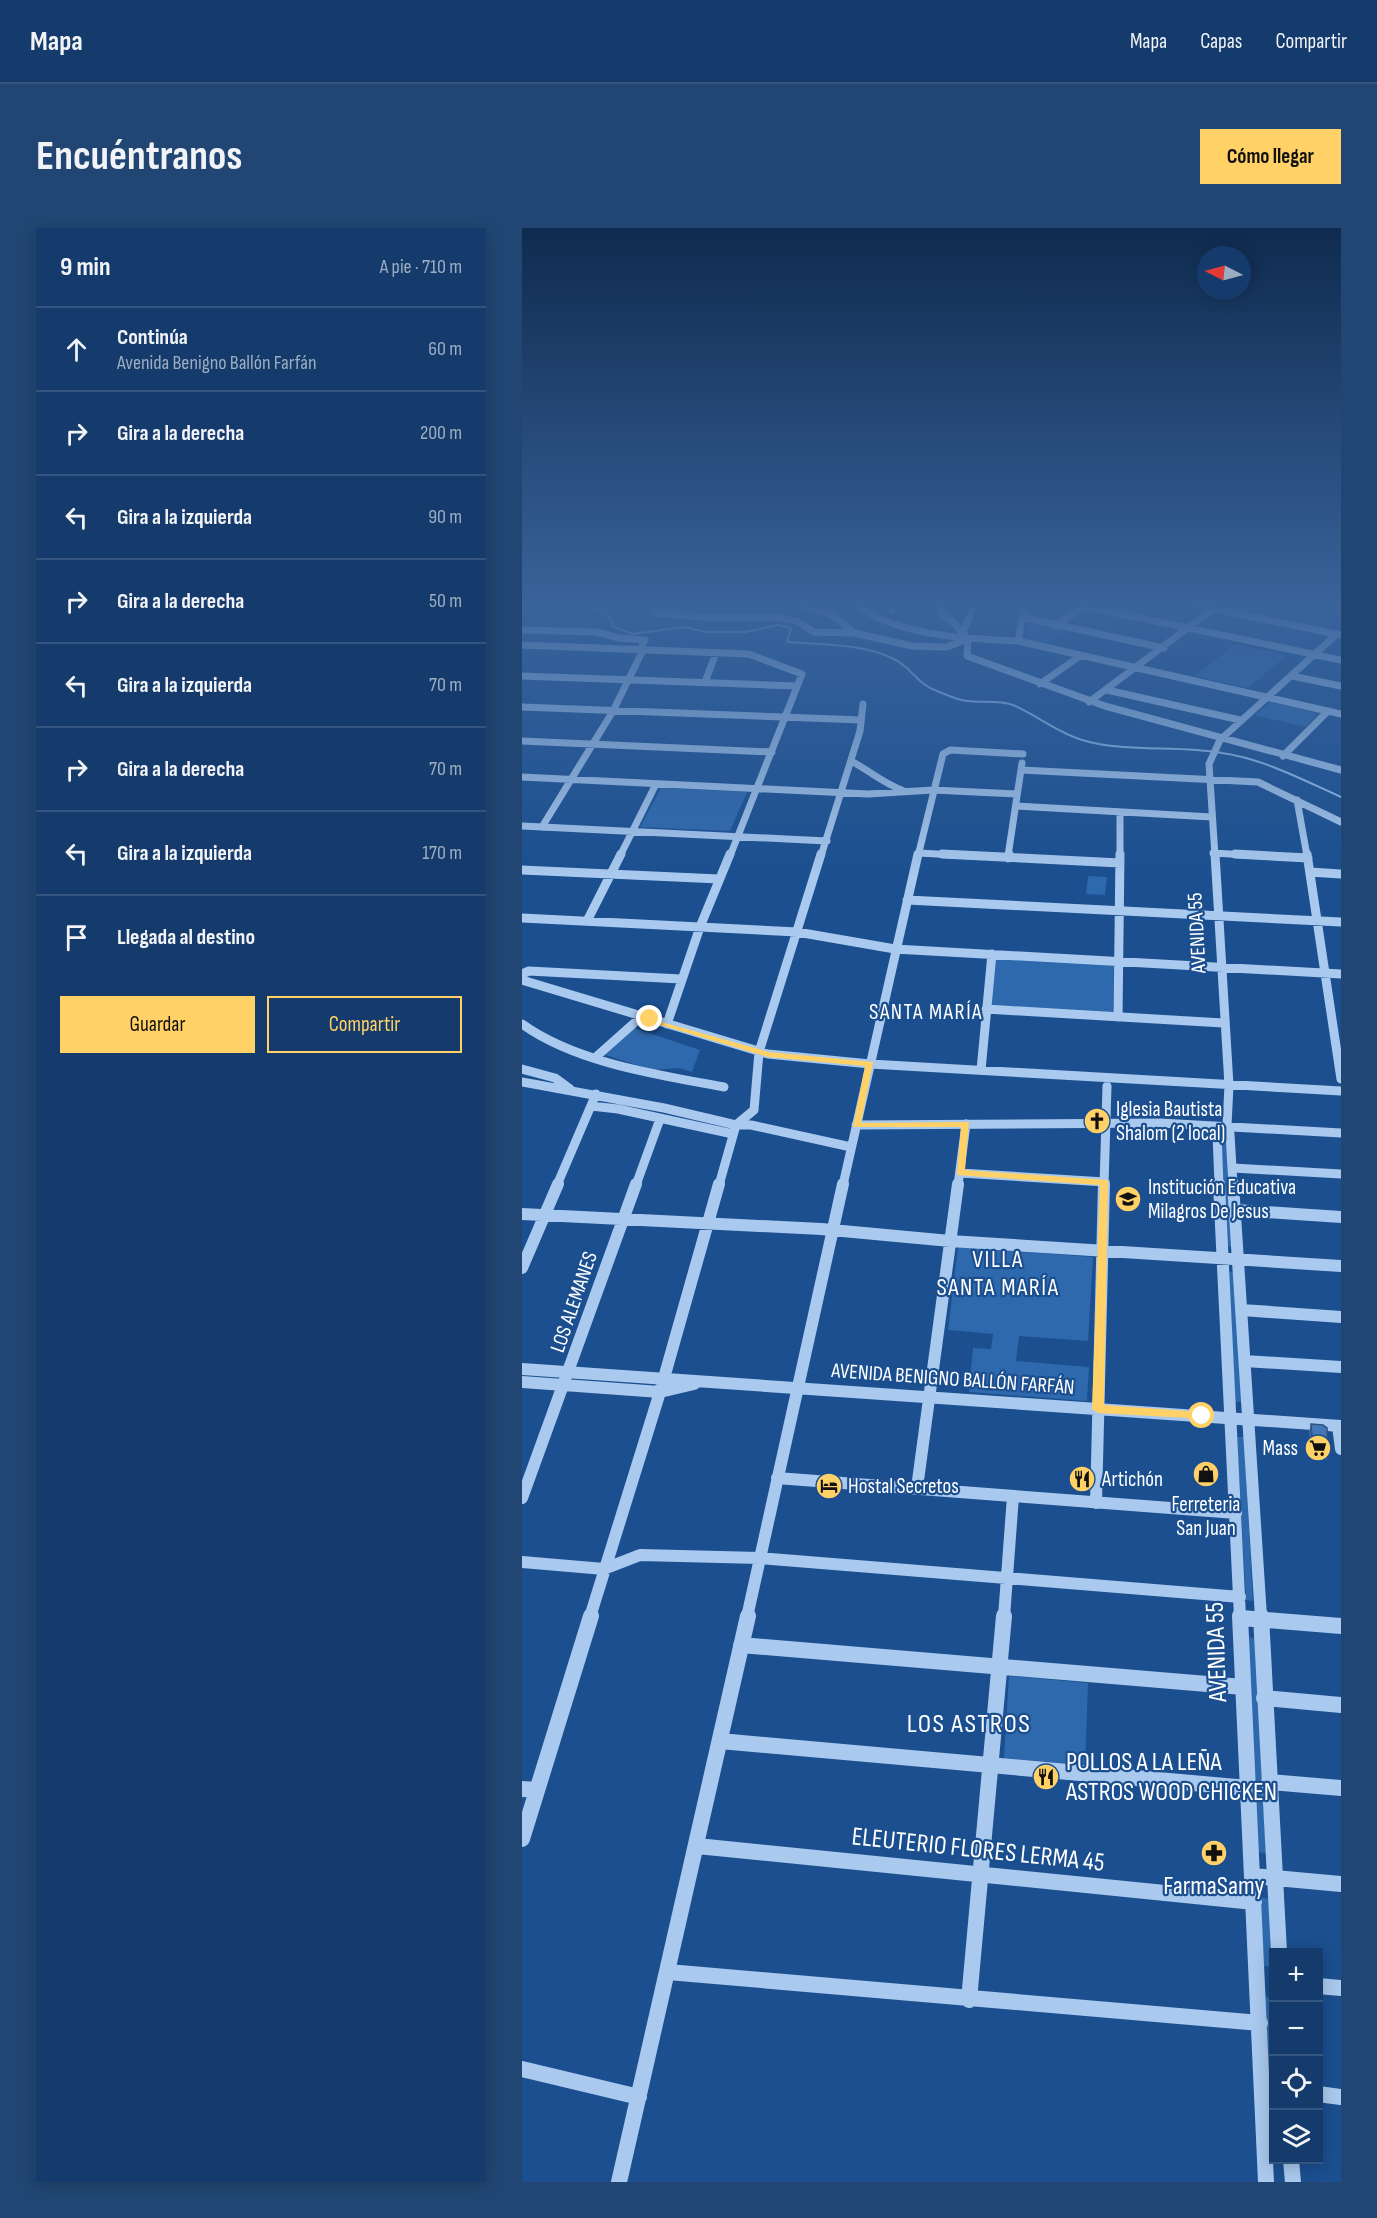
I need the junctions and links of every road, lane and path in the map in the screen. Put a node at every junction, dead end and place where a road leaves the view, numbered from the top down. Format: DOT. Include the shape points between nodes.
graph roads {
  1 [pos="622,694"];
  2 [pos="793,694"];
  3 [pos="1068,694"];
  4 [pos="1101,694"];
  5 [pos="1126,694"];
  6 [pos="1249,694"];
  7 [pos="1271,694"];
  8 [pos="1266,698"];
  9 [pos="1089,702"];
  10 [pos="863,704"];
  11 [pos="522,707"];
  12 [pos="613,711"];
  13 [pos="1328,711"];
  14 [pos="1341,714"];
  15 [pos="786,717"];
  16 [pos="861,720"];
  17 [pos="1240,720"];
  18 [pos="1220,740"];
  19 [pos="522,741"];
  20 [pos="592,744"];
  21 [pos="772,752"];
  22 [pos="1283,756"];
  23 [pos="851,761"];
  24 [pos="1021,770"];
  25 [pos="1341,770"];
  26 [pos="522,777"];
  27 [pos="1209,778"];
  28 [pos="573,779"];
  29 [pos="656,784"];
  30 [pos="758,788"];
  31 [pos="933,790"];
  32 [pos="841,793"];
  33 [pos="913,793"];
  34 [pos="1017,794"];
  35 [pos="1297,800"];
  36 [pos="1016,806"];
  37 [pos="1120,812"];
  38 [pos="1212,817"];
  39 [pos="1341,822"];
  40 [pos="522,826"];
  41 [pos="542,827"];
  42 [pos="633,830"];
  43 [pos="737,836"];
  44 [pos="827,841"];
  45 [pos="920,852"];
  46 [pos="1214,853"];
  47 [pos="1008,858"];
  48 [pos="1308,858"];
  49 [pos="1120,863"];
  50 [pos="522,870"];
  51 [pos="1310,872"];
  52 [pos="610,874"];
  53 [pos="1341,874"];
  54 [pos="719,879"];
  55 [pos="907,900"];
  56 [pos="1121,911"];
  57 [pos="1220,916"];
  58 [pos="522,918"];
  59 [pos="587,921"];
  60 [pos="1319,921"];
  61 [pos="1341,922"];
  62 [pos="700,927"];
  63 [pos="797,932"];
  64 [pos="895,949"];
  65 [pos="992,954"];
  66 [pos="1117,962"];
  67 [pos="1222,968"];
  68 [pos="1326,973"];
  69 [pos="522,974"];
  70 [pos="1341,974"];
  71 [pos="681,978"];
  72 [pos="524,983"];
  73 [pos="986,1009"];
  74 [pos="641,1017"];
  75 [pos="1118,1017"];
  76 [pos="1223,1023"];
  77 [pos="522,1024"];
  78 [pos="667,1024"];
  79 [pos="1337,1028"];
  80 [pos="759,1052"];
  81 [pos="597,1056"];
  82 [pos="870,1064"];
  83 [pos="522,1069"];
  84 [pos="981,1070"];
  85 [pos="1341,1080"];
  86 [pos="523,1085"];
  87 [pos="1229,1085"];
  88 [pos="1107,1086"];
  89 [pos="724,1087"];
  90 [pos="570,1089"];
  91 [pos="1341,1091"];
  92 [pos="596,1094"];
  93 [pos="591,1106"];
  94 [pos="660,1119"];
  95 [pos="1107,1123"];
  96 [pos="966,1124"];
  97 [pos="856,1125"];
  98 [pos="1227,1126"];
  99 [pos="735,1130"];
  100 [pos="1341,1133"];
  101 [pos="851,1147"];
  102 [pos="1233,1168"];
  103 [pos="960,1173"];
  104 [pos="1341,1174"];
  105 [pos="1105,1182"];
  106 [pos="1236,1210"];
  107 [pos="522,1214"];
  108 [pos="545,1215"];
  109 [pos="1341,1217"];
  110 [pos="623,1220"];
  111 [pos="709,1224"];
  112 [pos="833,1232"];
  113 [pos="950,1241"];
  114 [pos="1104,1251"];
  115 [pos="1222,1258"];
  116 [pos="1239,1259"];
  117 [pos="1341,1266"];
  118 [pos="522,1268"];
  119 [pos="1242,1310"];
  120 [pos="1341,1317"];
  121 [pos="1245,1360"];
  122 [pos="1341,1367"];
  123 [pos="522,1369"];
  124 [pos="570,1372"];
  125 [pos="664,1378"];
  126 [pos="706,1381"];
  127 [pos="522,1382"];
  128 [pos="565,1385"];
  129 [pos="797,1387"];
  130 [pos="660,1392"];
  131 [pos="929,1397"];
  132 [pos="1098,1409"];
  133 [pos="1231,1418"];
  134 [pos="1249,1419"];
  135 [pos="1339,1426"];
  136 [pos="1341,1449"];
  137 [pos="777,1478"];
  138 [pos="917,1488"];
  139 [pos="1013,1496"];
  140 [pos="522,1498"];
  141 [pos="1096,1503"];
  142 [pos="1236,1513"];
  143 [pos="760,1558"];
  144 [pos="522,1562"];
  145 [pos="604,1569"];
  146 [pos="1005,1578"];
  147 [pos="1240,1597"];
  148 [pos="1241,1618"];
  149 [pos="1261,1620"];
  150 [pos="1341,1626"];
  151 [pos="741,1645"];
  152 [pos="998,1667"];
  153 [pos="1243,1687"];
  154 [pos="1264,1698"];
  155 [pos="1341,1705"];
  156 [pos="720,1741"];
  157 [pos="992,1766"];
  158 [pos="1269,1782"];
  159 [pos="1248,1788"];
  160 [pos="1341,1788"];
  161 [pos="529,1790"];
  162 [pos="522,1839"];
  163 [pos="697,1846"];
  164 [pos="982,1875"];
  165 [pos="1253,1876"];
  166 [pos="1275,1878"];
  167 [pos="1341,1884"];
  168 [pos="1254,1902"];
  169 [pos="1279,1948"];
  170 [pos="668,1972"];
  171 [pos="1323,1986"];
  172 [pos="1341,1988"];
  173 [pos="969,2000"];
  174 [pos="1260,2023"];
  175 [pos="522,2069"];
  176 [pos="1323,2095"];
  177 [pos="639,2097"];
  178 [pos="1341,2097"];
  179 [pos="1291,2164"];
  180 [pos="619,2182"];
  181 [pos="1266,2182"];
  182 [pos="1293,2182"];
  1 -- 12 [label="street"];
  2 -- 15 [label="street"];
  3 -- 9 [label="street"];
  4 -- 9 [label="street"];
  5 -- 17 [label="street"];
  6 -- 8 [label="street"];
  7 -- 8 [label="street"];
  8 -- 13 [label="street"];
  8 -- 17 [label="street"];
  9 -- 18 [label="street"];
  10 -- 16 [label="street"];
  11 -- 12 [label="street"];
  12 -- 15 [label="street"];
  12 -- 20 [label="street"];
  13 -- 14 [label="street"];
  13 -- 22 [label="street"];
  15 -- 16 [label="street"];
  15 -- 21 [label="street"];
  16 -- 23 [label="street"];
  17 -- 18 [label="street"];
  18 -- 22 [label="street"];
  18 -- 27 [label="street, AVENIDA 55" via="1210,761"];
  19 -- 20 [label="street"];
  20 -- 21 [label="street"];
  20 -- 28 [label="street"];
  21 -- 30 [label="street"];
  22 -- 25 [label="street"];
  23 -- 32 [label="street"];
  23 -- 33 [label="street" via="877,774 886,785"];
  24 -- 27 [label="street"];
  24 -- 31 [label="street" via="1024,752 945,752"];
  24 -- 34 [label="street"];
  26 -- 28 [label="street"];
  27 -- 35 [label="street" via="1258,782"];
  27 -- 38 [label="street, AVENIDA 55"];
  28 -- 29 [label="street"];
  28 -- 41 [label="street"];
  29 -- 30 [label="street"];
  29 -- 42 [label="street"];
  30 -- 32 [label="street"];
  30 -- 43 [label="street"];
  31 -- 33 [label="street"];
  31 -- 34 [label="street"];
  31 -- 45 [label="street"];
  32 -- 33 [label="street"];
  32 -- 44 [label="street"];
  34 -- 36 [label="street"];
  35 -- 39 [label="street"];
  35 -- 48 [label="street"];
  36 -- 37 [label="street"];
  36 -- 47 [label="street"];
  37 -- 38 [label="street"];
  37 -- 49 [label="street"];
  38 -- 46 [label="street, AVENIDA 55"];
  40 -- 41 [label="street"];
  41 -- 42 [label="street"];
  42 -- 43 [label="street"];
  42 -- 52 [label="street"];
  43 -- 44 [label="street"];
  43 -- 54 [label="street"];
  44 -- 63 [label="street"];
  45 -- 47 [label="street"];
  45 -- 55 [label="street"];
  46 -- 48 [label="street"];
  46 -- 57 [label="street, AVENIDA 55"];
  47 -- 49 [label="street"];
  48 -- 51 [label="street"];
  49 -- 56 [label="street"];
  50 -- 52 [label="street"];
  51 -- 53 [label="street"];
  51 -- 60 [label="street"];
  52 -- 54 [label="street"];
  52 -- 59 [label="street"];
  54 -- 62 [label="street"];
  55 -- 56 [label="street"];
  55 -- 64 [label="street"];
  56 -- 57 [label="street"];
  56 -- 66 [label="street"];
  57 -- 60 [label="street"];
  57 -- 67 [label="street, AVENIDA 55"];
  58 -- 59 [label="street"];
  59 -- 62 [label="street"];
  60 -- 61 [label="street"];
  60 -- 68 [label="street"];
  62 -- 63 [label="street"];
  62 -- 71 [label="street"];
  63 -- 64 [label="street"];
  63 -- 80 [label="street"];
  64 -- 65 [label="street"];
  64 -- 82 [label="street"];
  65 -- 66 [label="street"];
  65 -- 73 [label="street"];
  66 -- 67 [label="street"];
  66 -- 75 [label="street"];
  67 -- 68 [label="street"];
  67 -- 76 [label="street, AVENIDA 55"];
  68 -- 70 [label="street"];
  68 -- 79 [label="street"];
  69 -- 71 [label="street" via="529,971"];
  71 -- 78 [label="street"];
  72 -- 74 [label="street"];
  73 -- 75 [label="street"];
  73 -- 84 [label="street"];
  74 -- 78 [label="street"];
  74 -- 81 [label="street"];
  75 -- 76 [label="street"];
  76 -- 87 [label="street, AVENIDA 55"];
  77 -- 81 [label="street" via="570,1049"];
  78 -- 80 [label="street"];
  79 -- 85 [label="street"];
  80 -- 82 [label="street"];
  80 -- 99 [label="street" via="757,1101"];
  81 -- 89 [label="street" via="644,1072"];
  82 -- 84 [label="street"];
  82 -- 97 [label="street"];
  83 -- 90 [label="street" via="558,1079"];
  84 -- 87 [label="street"];
  86 -- 90 [label="street"];
  87 -- 91 [label="street"];
  87 -- 98 [label="street, AVENIDA 55"];
  88 -- 95 [label="street"];
  90 -- 92 [label="street"];
  92 -- 93 [label="street"];
  92 -- 99 [label="street"];
  93 -- 94 [label="street"];
  93 -- 108 [label="street"];
  94 -- 99 [label="street"];
  94 -- 110 [label="street, LOS ALEMANES"];
  95 -- 96 [label="street"];
  95 -- 98 [label="street"];
  95 -- 105 [label="street"];
  96 -- 97 [label="street"];
  96 -- 103 [label="street"];
  97 -- 101 [label="street"];
  98 -- 100 [label="street"];
  98 -- 102 [label="street, AVENIDA 55"];
  98 -- 115 [label="street, AVENIDA 55" via="1217,1131"];
  99 -- 101 [label="street" via="751,1125"];
  99 -- 111 [label="street"];
  101 -- 112 [label="street"];
  102 -- 104 [label="street"];
  102 -- 106 [label="street, AVENIDA 55"];
  103 -- 105 [label="street"];
  103 -- 113 [label="street"];
  105 -- 114 [label="street"];
  106 -- 109 [label="street"];
  106 -- 116 [label="street, AVENIDA 55"];
  107 -- 108 [label="street"];
  108 -- 110 [label="street"];
  108 -- 118 [label="street"];
  110 -- 111 [label="street"];
  110 -- 124 [label="street, LOS ALEMANES"];
  111 -- 112 [label="street"];
  111 -- 125 [label="street"];
  112 -- 113 [label="street"];
  112 -- 129 [label="street"];
  113 -- 114 [label="street"];
  113 -- 131 [label="street"];
  114 -- 115 [label="street"];
  114 -- 132 [label="street"];
  115 -- 116 [label="street"];
  115 -- 133 [label="street, AVENIDA 55"];
  116 -- 117 [label="street"];
  116 -- 119 [label="street, AVENIDA 55"];
  119 -- 120 [label="street"];
  119 -- 121 [label="street, AVENIDA 55"];
  121 -- 122 [label="street"];
  121 -- 134 [label="street, AVENIDA 55"];
  123 -- 124 [label="street, AVENIDA BENIGNO BALLÓN FARFÁN"];
  124 -- 125 [label="street, AVENIDA BENIGNO BALLÓN FARFÁN"];
  124 -- 128 [label="street, LOS ALEMANES"];
  125 -- 126 [label="street, AVENIDA BENIGNO BALLÓN FARFÁN"];
  125 -- 130 [label="street"];
  126 -- 129 [label="street, AVENIDA BENIGNO BALLÓN FARFÁN"];
  126 -- 130 [label="street"];
  127 -- 128 [label="street"];
  128 -- 130 [label="street"];
  128 -- 140 [label="street, LOS ALEMANES"];
  129 -- 131 [label="street, AVENIDA BENIGNO BALLÓN FARFÁN"];
  129 -- 137 [label="street"];
  130 -- 145 [label="street"];
  131 -- 132 [label="street, AVENIDA BENIGNO BALLÓN FARFÁN"];
  131 -- 138 [label="street"];
  132 -- 133 [label="street, AVENIDA BENIGNO BALLÓN FARFÁN"];
  132 -- 141 [label="street"];
  133 -- 134 [label="street, AVENIDA BENIGNO BALLÓN FARFÁN"];
  133 -- 142 [label="street, AVENIDA 55"];
  134 -- 135 [label="street, AVENIDA BENIGNO BALLÓN FARFÁN"];
  134 -- 149 [label="street, AVENIDA 55"];
  135 -- 136 [label="street"];
  137 -- 138 [label="street"];
  137 -- 143 [label="street"];
  138 -- 139 [label="street"];
  139 -- 141 [label="street"];
  139 -- 146 [label="street"];
  141 -- 142 [label="street"];
  142 -- 147 [label="street, AVENIDA 55"];
  143 -- 145 [label="street" via="640,1555"];
  143 -- 146 [label="street"];
  143 -- 151 [label="street"];
  144 -- 145 [label="street"];
  145 -- 161 [label="street"];
  146 -- 147 [label="street"];
  146 -- 152 [label="street"];
  147 -- 148 [label="street, AVENIDA 55"];
  148 -- 149 [label="street"];
  148 -- 153 [label="street, AVENIDA 55"];
  149 -- 150 [label="street"];
  149 -- 154 [label="street, AVENIDA 55"];
  151 -- 152 [label="street"];
  151 -- 156 [label="street"];
  152 -- 153 [label="street"];
  152 -- 157 [label="street"];
  153 -- 159 [label="street, AVENIDA 55"];
  154 -- 155 [label="street"];
  154 -- 158 [label="street, AVENIDA 55"];
  156 -- 157 [label="street"];
  156 -- 163 [label="street"];
  157 -- 159 [label="street"];
  157 -- 164 [label="street"];
  158 -- 160 [label="street"];
  158 -- 166 [label="street, AVENIDA 55"];
  159 -- 165 [label="street, AVENIDA 55"];
  161 -- 162 [label="street"];
  163 -- 164 [label="street, ELEUTERIO FLORES LERMA 45"];
  163 -- 170 [label="street"];
  164 -- 168 [label="street, ELEUTERIO FLORES LERMA 45"];
  164 -- 173 [label="street"];
  165 -- 166 [label="street"];
  165 -- 168 [label="street, AVENIDA 55"];
  166 -- 167 [label="street"];
  166 -- 169 [label="street, AVENIDA 55"];
  168 -- 174 [label="street, AVENIDA 55"];
  170 -- 173 [label="street"];
  170 -- 177 [label="street"];
  171 -- 172 [label="street"];
  173 -- 174 [label="street"];
  174 -- 181 [label="street, AVENIDA 55"];
  175 -- 177 [label="street"];
  176 -- 178 [label="street"];
  177 -- 180 [label="street"];
  179 -- 182 [label="street"];
}
